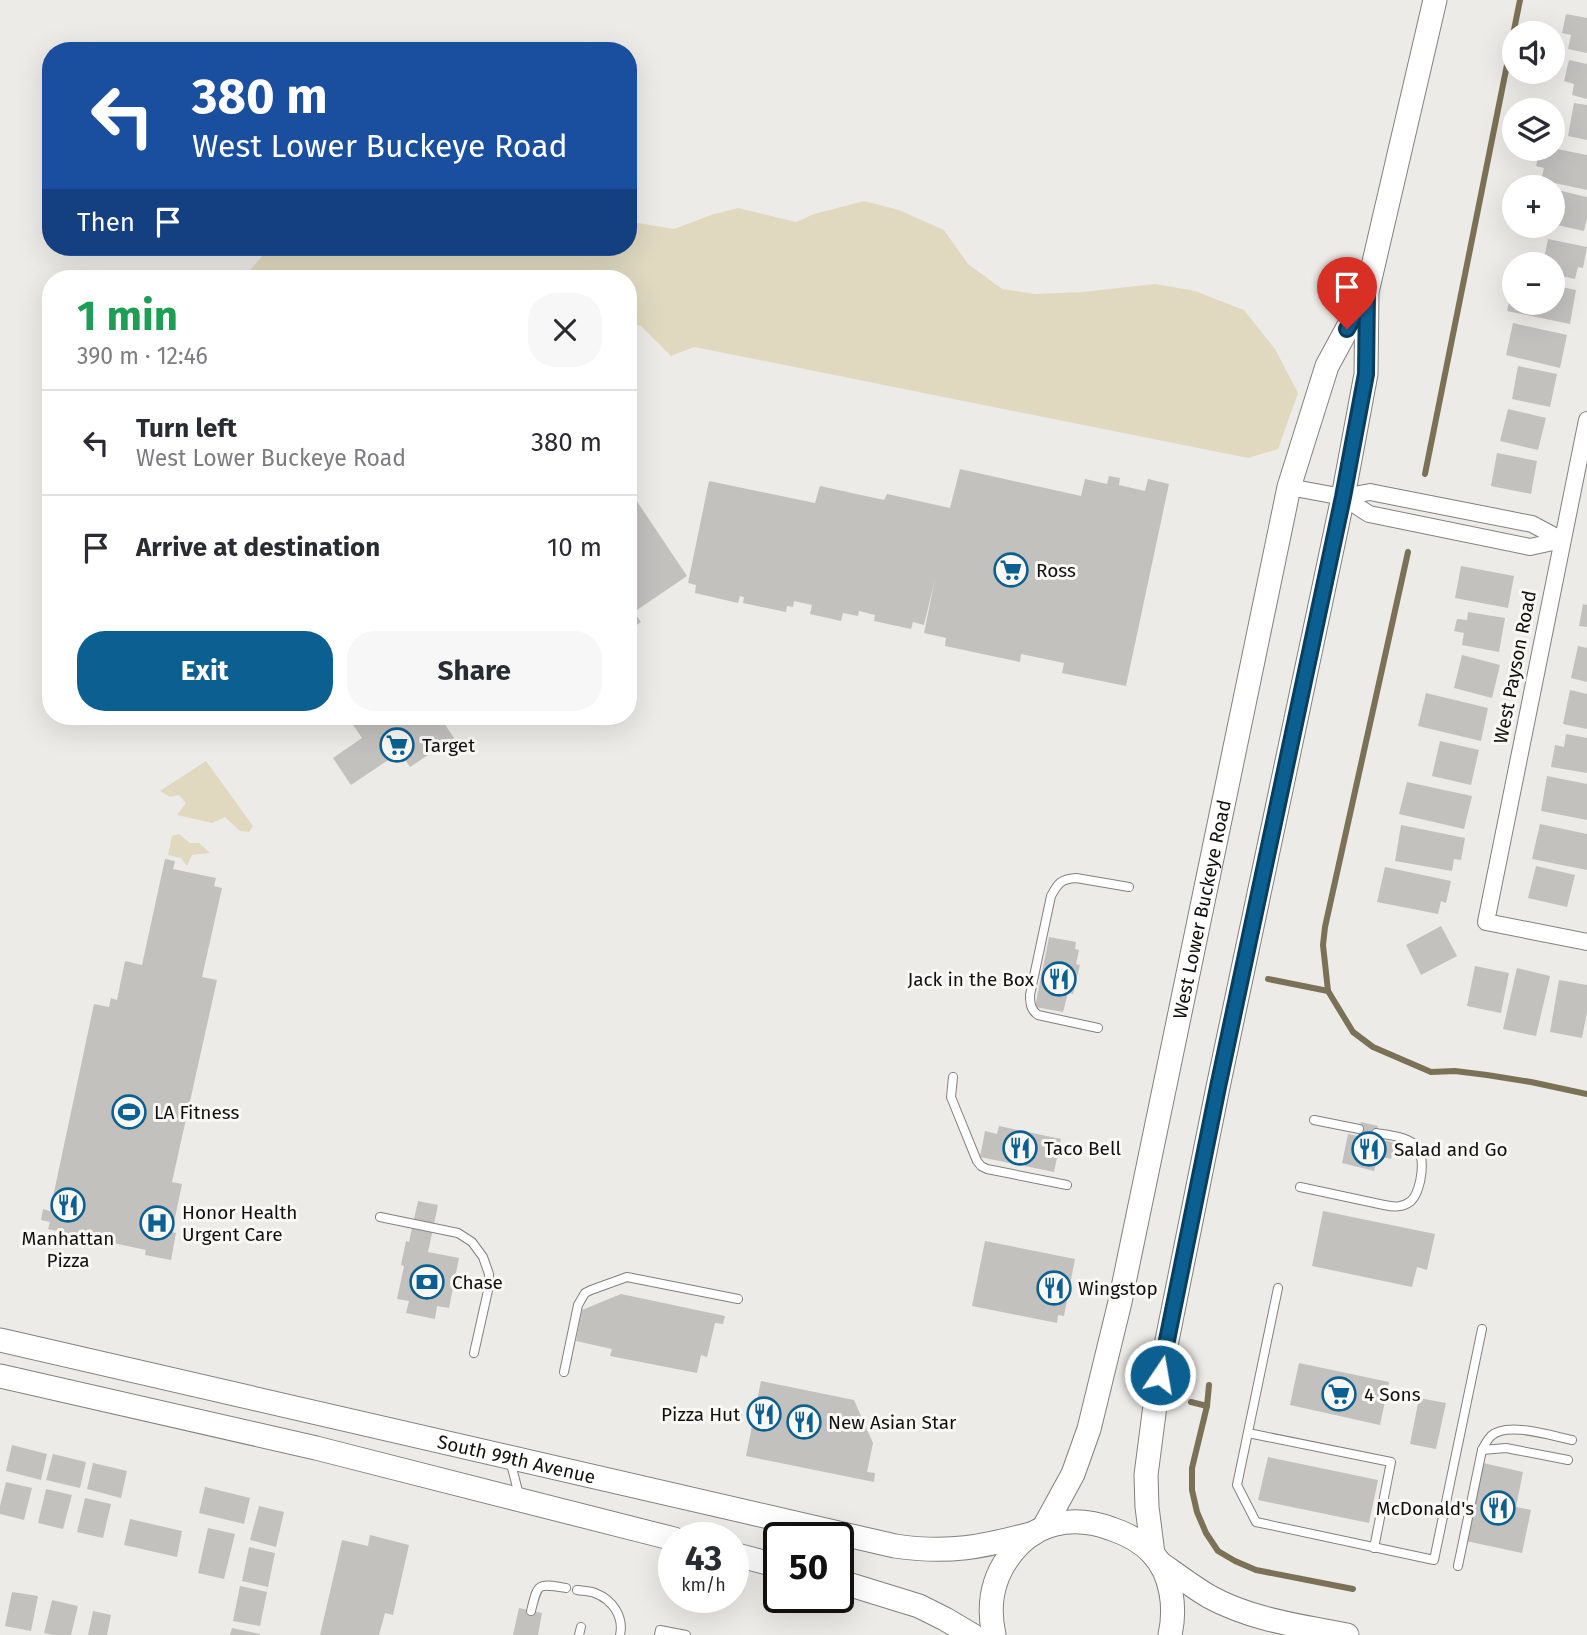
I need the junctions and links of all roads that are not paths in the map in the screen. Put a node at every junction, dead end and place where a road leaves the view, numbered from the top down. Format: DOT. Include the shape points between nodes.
graph roads {
  1 [pos="1434,0"];
  2 [pos="1367,292"];
  3 [pos="1587,420"];
  4 [pos="1289,487"];
  5 [pos="1343,497"];
  6 [pos="1562,540"];
  7 [pos="1129,887"];
  8 [pos="1587,942"];
  9 [pos="1098,1028"];
  10 [pos="953,1077"];
  11 [pos="1314,1119"];
  12 [pos="1359,1129"];
  13 [pos="1376,1133"];
  14 [pos="1067,1185"];
  15 [pos="1300,1187"];
  16 [pos="380,1217"];
  17 [pos="1278,1288"];
  18 [pos="738,1300"];
  19 [pos="1482,1329"];
  20 [pos="0,1340"];
  21 [pos="474,1353"];
  22 [pos="564,1372"];
  23 [pos="0,1376"];
  24 [pos="198,1384"];
  25 [pos="188,1419"];
  26 [pos="1248,1433"];
  27 [pos="1572,1440"];
  28 [pos="1482,1450"];
  29 [pos="509,1457"];
  30 [pos="1568,1460"];
  31 [pos="521,1500"];
  32 [pos="1039,1530"];
  33 [pos="658,1535"];
  34 [pos="1374,1548"];
  35 [pos="1157,1559"];
  36 [pos="1458,1566"];
  37 [pos="854,1586"];
  38 [pos="566,1588"];
  39 [pos="578,1590"];
  40 [pos="531,1611"];
  41 [pos="620,1635"];
  42 [pos="659,1635"];
  43 [pos="686,1635"];
  44 [pos="972,1635"];
  45 [pos="994,1635"];
  46 [pos="1170,1635"];
  47 [pos="1347,1635"];
  1 -- 2 [label="main road, West Lower Buckeye Road"];
  2 -- 4 [label="main road, West Lower Buckeye Road" via="1326,366"];
  2 -- 5 [label="main road, West Lower Buckeye Road" via="1366,374"];
  3 -- 6 [label="street, West Payson Road"];
  4 -- 5 [label="street"];
  4 -- 32 [label="main road, West Lower Buckeye Road" via="1120,1302 1089,1429 1073,1474"];
  5 -- 6 [label="street" via="1370,492 1532,524"];
  5 -- 6 [label="street" via="1369,514 1530,547"];
  5 -- 35 [label="main road, West Lower Buckeye Road" via="1157,1390 1146,1475"];
  6 -- 8 [label="street, West Payson Road" via="1486,922"];
  7 -- 9 [label="lane" via="1067,879 1051,896 1030,1005 1038,1015"];
  10 -- 14 [label="lane" via="951,1097 981,1166"];
  11 -- 12 [label="lane"];
  13 -- 15 [label="lane" via="1405,1139 1420,1150 1419,1182 1414,1198 1407,1203 1384,1206"];
  16 -- 21 [label="lane" via="458,1233 483,1257 489,1286"];
  17 -- 26 [label="lane"];
  18 -- 22 [label="lane" via="627,1277 592,1290 578,1305"];
  19 -- 34 [label="lane" via="1434,1560"];
  20 -- 24 [label="main road, South 99th Avenue"];
  23 -- 25 [label="main road, South 99th Avenue"];
  24 -- 25 [label="main road"];
  24 -- 29 [label="main road, South 99th Avenue"];
  25 -- 31 [label="main road, South 99th Avenue"];
  26 -- 34 [label="lane" via="1237,1485 1256,1522"];
  26 -- 34 [label="lane" via="1391,1462"];
  27 -- 28 [label="lane" via="1512,1429 1491,1436"];
  28 -- 30 [label="lane" via="1506,1448"];
  28 -- 36 [label="lane"];
  29 -- 31 [label="lane"];
  29 -- 32 [label="main road, South 99th Avenue" via="908,1548 978,1547"];
  31 -- 33 [label="main road, South 99th Avenue"];
  32 -- 35 [label="main road, South 99th Avenue" via="1063,1522 1100,1525 1138,1541"];
  32 -- 45 [label="main road, West Lower Buckeye Road" via="1015,1548 1001,1568 992,1591"];
  35 -- 46 [label="main road, West Lower Buckeye Road" via="1172,1597"];
  35 -- 47 [label="main road" via="1211,1597 1247,1612"];
  37 -- 44 [label="main road" via="919,1606"];
  38 -- 40 [label="lane" via="540,1586"];
  39 -- 41 [label="lane" via="595,1593 613,1606 622,1625"];
  42 -- 43 [label="lane" via="660,1630"];
}
